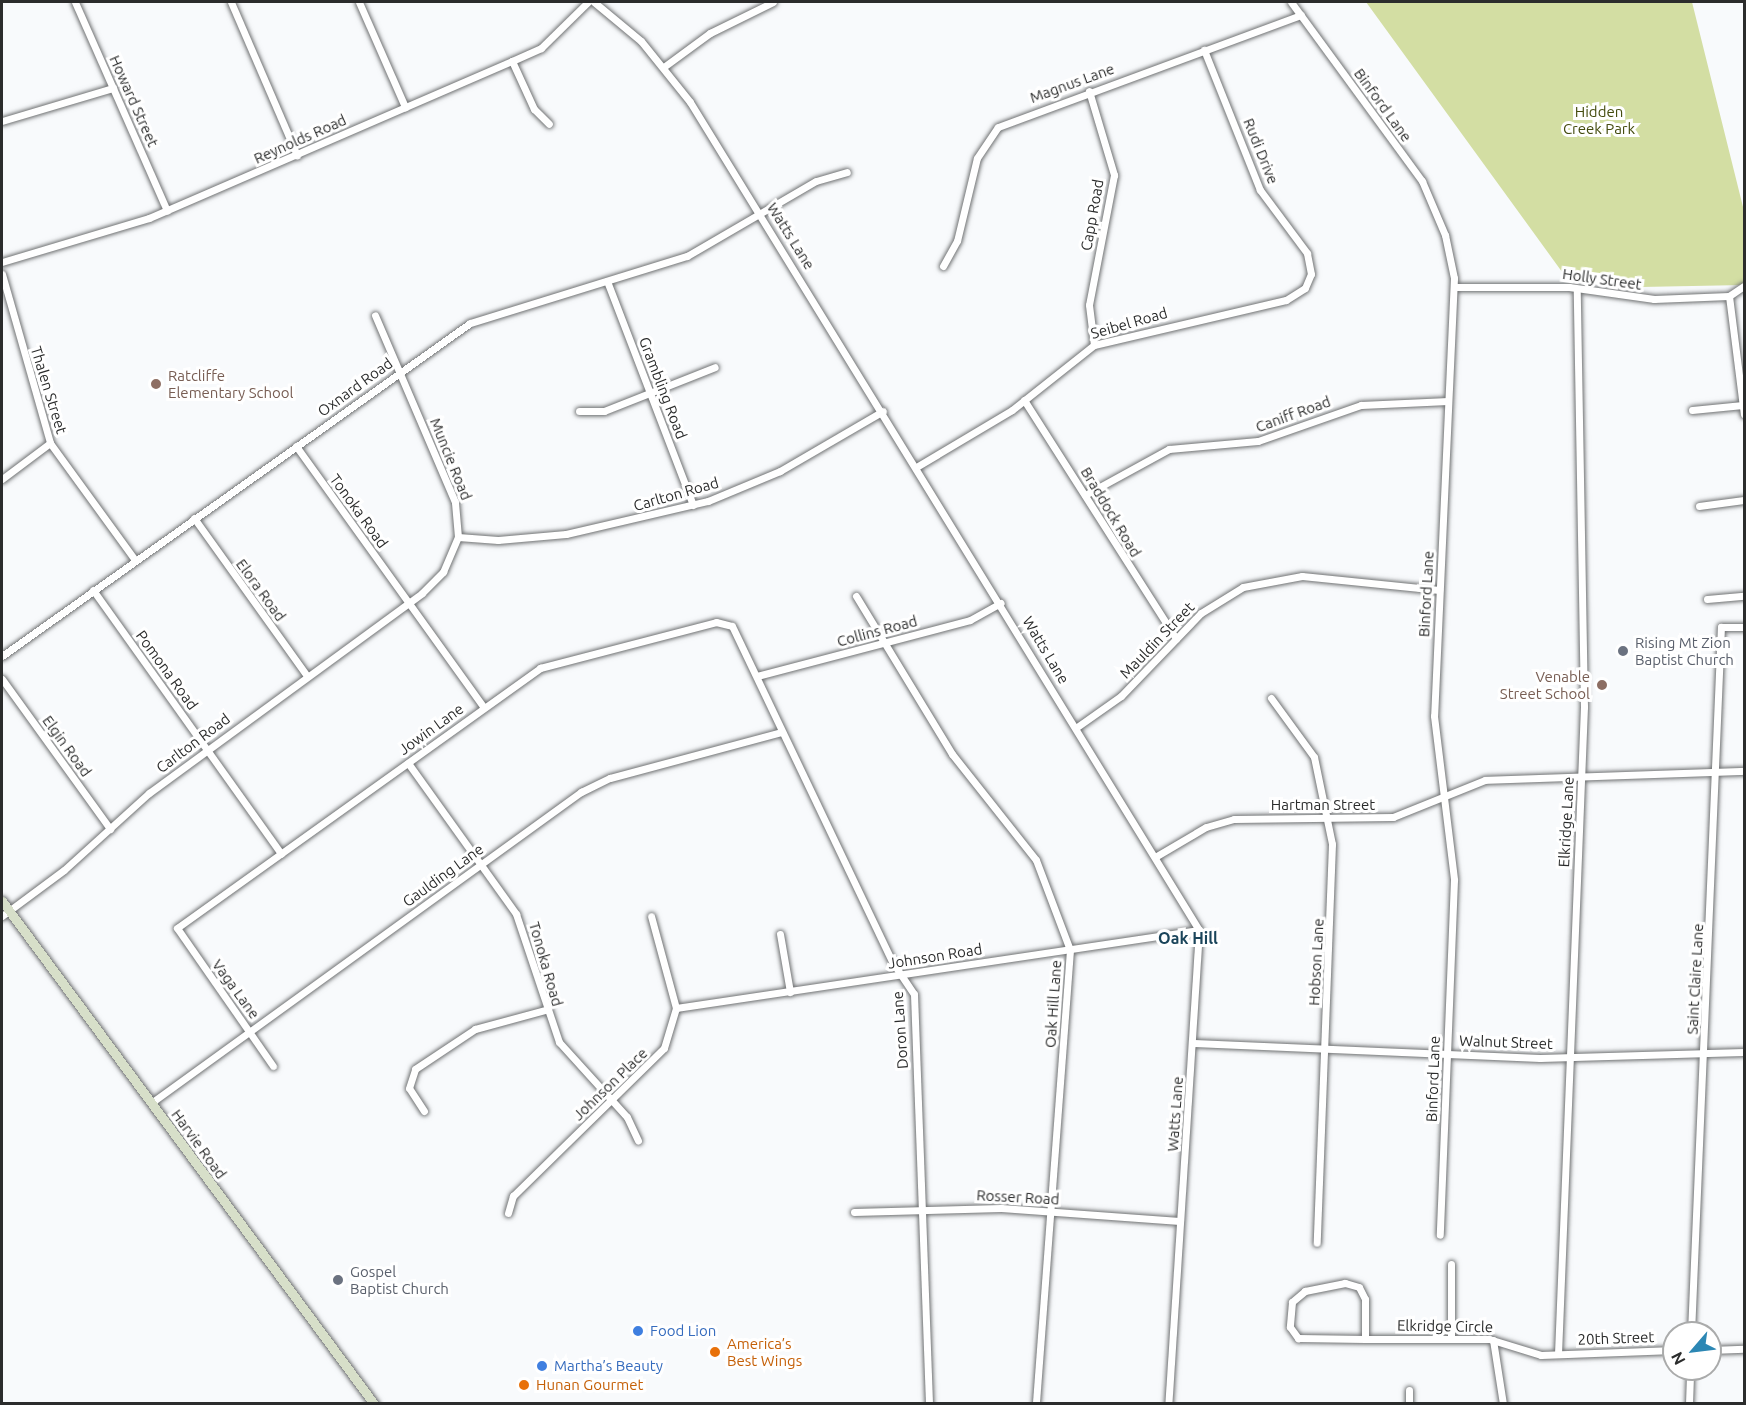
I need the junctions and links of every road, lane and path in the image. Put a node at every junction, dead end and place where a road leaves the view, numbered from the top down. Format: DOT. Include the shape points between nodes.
graph roads {
  1 [pos="75,2"];
  2 [pos="231,2"];
  3 [pos="359,2"];
  4 [pos="588,2"];
  5 [pos="594,2"];
  6 [pos="773,2"];
  7 [pos="1292,2"];
  8 [pos="1301,15"];
  9 [pos="1204,50"];
  10 [pos="512,61"];
  11 [pos="664,66"];
  12 [pos="113,88"];
  13 [pos="1089,91"];
  14 [pos="405,107"];
  15 [pos="2,122"];
  16 [pos="549,124"];
  17 [pos="297,155"];
  18 [pos="847,172"];
  19 [pos="167,211"];
  20 [pos="762,216"];
  21 [pos="1307,253"];
  22 [pos="2,262"];
  23 [pos="943,266"];
  24 [pos="2,274"];
  25 [pos="607,281"];
  26 [pos="1744,286"];
  27 [pos="1454,287"];
  28 [pos="1577,292"];
  29 [pos="1729,296"];
  30 [pos="375,315"];
  31 [pos="1094,345"];
  32 [pos="716,367"];
  33 [pos="400,371"];
  34 [pos="651,393"];
  35 [pos="1024,400"];
  36 [pos="1449,401"];
  37 [pos="1743,405"];
  38 [pos="1692,410"];
  39 [pos="579,411"];
  40 [pos="883,411"];
  41 [pos="1744,414"];
  42 [pos="50,443"];
  43 [pos="296,446"];
  44 [pos="918,466"];
  45 [pos="2,479"];
  46 [pos="1085,495"];
  47 [pos="1744,500"];
  48 [pos="693,505"];
  49 [pos="1699,506"];
  50 [pos="194,518"];
  51 [pos="458,537"];
  52 [pos="135,560"];
  53 [pos="93,590"];
  54 [pos="1439,590"];
  55 [pos="856,596"];
  56 [pos="1744,596"];
  57 [pos="1707,599"];
  58 [pos="409,603"];
  59 [pos="1001,603"];
  60 [pos="732,626"];
  61 [pos="1744,627"];
  62 [pos="1176,639"];
  63 [pos="884,644"];
  64 [pos="2,656"];
  65 [pos="307,676"];
  66 [pos="756,676"];
  67 [pos="2,679"];
  68 [pos="1271,698"];
  69 [pos="484,708"];
  70 [pos="1077,728"];
  71 [pos="782,732"];
  72 [pos="206,749"];
  73 [pos="408,763"];
  74 [pos="1744,771"];
  75 [pos="1718,773"];
  76 [pos="1581,780"];
  77 [pos="1444,796"];
  78 [pos="1329,820"];
  79 [pos="110,829"];
  80 [pos="281,854"];
  81 [pos="1155,857"];
  82 [pos="482,864"];
  83 [pos="2,901"];
  84 [pos="5,913"];
  85 [pos="651,916"];
  86 [pos="177,928"];
  87 [pos="1199,930"];
  88 [pos="780,934"];
  89 [pos="1070,950"];
  90 [pos="902,975"];
  91 [pos="790,992"];
  92 [pos="676,1008"];
  93 [pos="544,1010"];
  94 [pos="250,1031"];
  95 [pos="1194,1043"];
  96 [pos="1326,1048"];
  97 [pos="1744,1052"];
  98 [pos="1448,1053"];
  99 [pos="1704,1054"];
  100 [pos="1569,1058"];
  101 [pos="273,1066"];
  102 [pos="613,1101"];
  103 [pos="151,1103"];
  104 [pos="424,1111"];
  105 [pos="638,1141"];
  106 [pos="921,1209"];
  107 [pos="854,1212"];
  108 [pos="1051,1212"];
  109 [pos="508,1213"];
  110 [pos="1180,1221"];
  111 [pos="1440,1235"];
  112 [pos="1317,1243"];
  113 [pos="1451,1264"];
  114 [pos="1692,1321"];
  115 [pos="1365,1339"];
  116 [pos="1451,1339"];
  117 [pos="1493,1340"];
  118 [pos="1744,1349"];
  119 [pos="1662,1350"];
  120 [pos="1722,1350"];
  121 [pos="1558,1354"];
  122 [pos="1690,1381"];
  123 [pos="1409,1390"];
  124 [pos="374,1404"];
  125 [pos="928,1404"];
  126 [pos="1036,1404"];
  127 [pos="1168,1404"];
  128 [pos="1409,1404"];
  129 [pos="1503,1404"];
  130 [pos="1689,1404"];
  1 -- 12 [label="street, Howard Street"];
  2 -- 17 [label="street"];
  3 -- 14 [label="street"];
  4 -- 10 [label="street, Reynolds Road" via="541,48"];
  5 -- 11 [label="street, Watts Lane"];
  6 -- 11 [label="street" via="710,33"];
  7 -- 8 [label="street, Binford Lane"];
  8 -- 9 [label="street, Magnus Lane"];
  8 -- 27 [label="street, Binford Lane" via="1430,195 1445,234"];
  9 -- 13 [label="street, Magnus Lane"];
  9 -- 21 [label="street, Rudi Drive" via="1260,189"];
  10 -- 14 [label="street, Reynolds Road"];
  10 -- 16 [label="street" via="534,109"];
  11 -- 20 [label="street, Watts Lane"];
  12 -- 15 [label="street"];
  12 -- 19 [label="street, Howard Street"];
  13 -- 23 [label="street, Magnus Lane" via="1015,118 987,138 975,165 955,249"];
  13 -- 31 [label="street, Capp Road" via="1114,175 1089,305"];
  14 -- 17 [label="street, Reynolds Road"];
  17 -- 19 [label="street, Reynolds Road"];
  18 -- 20 [label="street, Oxnard Road" via="816,181"];
  19 -- 22 [label="street, Reynolds Road"];
  20 -- 25 [label="street, Oxnard Road" via="687,256"];
  20 -- 40 [label="street, Watts Lane"];
  21 -- 31 [label="street, Seibel Road" via="1307,284 1286,300"];
  24 -- 42 [label="street, Thalen Street"];
  25 -- 33 [label="street, Oxnard Road" via="489,314"];
  25 -- 34 [label="street, Grambling Road"];
  26 -- 29 [label="street"];
  27 -- 28 [label="street, Holly Street" via="1549,286"];
  27 -- 36 [label="street, Binford Lane"];
  28 -- 29 [label="street, Holly Street" via="1654,299"];
  28 -- 76 [label="street, Elkridge Lane"];
  29 -- 37 [label="street"];
  30 -- 33 [label="street, Muncie Road"];
  31 -- 35 [label="street, Seibel Road"];
  32 -- 34 [label="street"];
  33 -- 43 [label="street, Oxnard Road"];
  33 -- 51 [label="street, Muncie Road" via="452,493"];
  34 -- 39 [label="street" via="604,411"];
  34 -- 48 [label="street, Grambling Road"];
  35 -- 44 [label="street, Seibel Road"];
  35 -- 46 [label="street, Braddock Road"];
  36 -- 46 [label="street, Caniff Road" via="1361,405 1258,441 1169,449"];
  36 -- 54 [label="street, Binford Lane"];
  37 -- 38 [label="street"];
  37 -- 41 [label="street"];
  40 -- 44 [label="street, Watts Lane"];
  40 -- 48 [label="street, Carlton Road" via="780,471"];
  42 -- 45 [label="street"];
  42 -- 52 [label="street, Thalen Street"];
  43 -- 50 [label="street, Oxnard Road"];
  43 -- 58 [label="street, Tonoka Road"];
  44 -- 59 [label="street, Watts Lane"];
  46 -- 62 [label="street, Braddock Road"];
  47 -- 49 [label="street"];
  48 -- 51 [label="street, Carlton Road" via="566,534 498,540"];
  50 -- 52 [label="street, Oxnard Road"];
  50 -- 65 [label="street, Elora Road"];
  51 -- 58 [label="street" via="443,572"];
  52 -- 53 [label="street, Oxnard Road"];
  53 -- 64 [label="street, Oxnard Road"];
  53 -- 72 [label="street, Pomona Road"];
  54 -- 62 [label="street, Mauldin Street" via="1277,577 1219,599"];
  54 -- 77 [label="street, Binford Lane" via="1434,716"];
  55 -- 63 [label="street, Oak Hill Lane"];
  56 -- 57 [label="street"];
  58 -- 65 [label="street, Carlton Road"];
  58 -- 69 [label="street, Tonoka Road"];
  59 -- 63 [label="street, Collins Road" via="970,620"];
  59 -- 70 [label="street, Watts Lane"];
  60 -- 66 [label="street, Doron Lane"];
  60 -- 69 [label="street, Jowin Lane" via="716,622 554,662"];
  61 -- 75 [label="street, Saint Claire Lane" via="1721,627"];
  62 -- 70 [label="street, Mauldin Street" via="1121,696"];
  63 -- 66 [label="street, Collins Road"];
  63 -- 89 [label="street, Oak Hill Lane" via="952,754 1036,860"];
  65 -- 72 [label="street, Carlton Road"];
  66 -- 71 [label="street, Doron Lane"];
  67 -- 79 [label="street, Elgin Road"];
  68 -- 78 [label="street, Hobson Lane" via="1314,757"];
  69 -- 73 [label="street, Jowin Lane"];
  70 -- 81 [label="street, Watts Lane"];
  71 -- 82 [label="street, Gaulding Lane" via="598,782"];
  71 -- 90 [label="street, Doron Lane"];
  72 -- 79 [label="street, Carlton Road"];
  72 -- 80 [label="street, Pomona Road"];
  73 -- 80 [label="street, Jowin Lane"];
  73 -- 82 [label="street, Tonoka Road"];
  74 -- 75 [label="street, Hartman Street"];
  75 -- 76 [label="street, Hartman Street"];
  75 -- 99 [label="street, Saint Claire Lane"];
  76 -- 77 [label="street, Hartman Street" via="1496,778"];
  76 -- 100 [label="street, Elkridge Lane"];
  77 -- 78 [label="street, Hartman Street" via="1393,817"];
  77 -- 98 [label="street, Binford Lane" via="1454,880"];
  78 -- 81 [label="street, Hartman Street" via="1234,819 1206,827"];
  78 -- 96 [label="street, Hobson Lane" via="1332,893"];
  79 -- 84 [label="street, Carlton Road"];
  80 -- 86 [label="street, Jowin Lane"];
  81 -- 87 [label="street, Watts Lane"];
  82 -- 93 [label="street, Tonoka Road" via="520,921"];
  82 -- 94 [label="street, Gaulding Lane"];
  83 -- 84 [label="street, Harvie Road"];
  84 -- 103 [label="street, Harvie Road"];
  85 -- 92 [label="street"];
  86 -- 94 [label="street, Vaga Lane"];
  87 -- 89 [label="street, Johnson Road"];
  87 -- 95 [label="street, Watts Lane"];
  88 -- 91 [label="street"];
  89 -- 90 [label="street, Johnson Road"];
  89 -- 108 [label="street, Oak Hill Lane"];
  90 -- 91 [label="street, Johnson Road"];
  90 -- 106 [label="street, Doron Lane" via="914,994"];
  91 -- 92 [label="street, Johnson Road"];
  92 -- 102 [label="street, Johnson Place" via="656,1061"];
  93 -- 102 [label="street, Tonoka Road" via="559,1042"];
  93 -- 104 [label="street" via="475,1029 415,1069 409,1088"];
  94 -- 101 [label="street, Vaga Lane"];
  94 -- 103 [label="street, Gaulding Lane"];
  95 -- 96 [label="street, Walnut Street"];
  95 -- 110 [label="street, Watts Lane"];
  96 -- 98 [label="street, Walnut Street"];
  96 -- 112 [label="street, Hobson Lane"];
  97 -- 99 [label="street, Walnut Street"];
  98 -- 100 [label="street, Walnut Street"];
  98 -- 111 [label="street, Binford Lane"];
  99 -- 100 [label="street, Walnut Street"];
  99 -- 114 [label="street, Saint Claire Lane"];
  100 -- 121 [label="street, Elkridge Lane"];
  102 -- 105 [label="street, Tonoka Road"];
  102 -- 109 [label="street, Johnson Place" via="513,1196"];
  103 -- 124 [label="street, Harvie Road"];
  106 -- 107 [label="street, Rosser Road"];
  106 -- 108 [label="street, Rosser Road"];
  106 -- 125 [label="street, Doron Lane"];
  108 -- 110 [label="street, Rosser Road"];
  108 -- 126 [label="street, Oak Hill Lane"];
  110 -- 127 [label="street, Watts Lane"];
  113 -- 116 [label="street"];
  115 -- 115 [label="street, Elkridge Circle" via="1298,1338 1290,1327 1292,1302 1305,1290 1345,1283 1359,1287 1365,1299"];
  115 -- 116 [label="street, Elkridge Circle"];
  116 -- 117 [label="street, Elkridge Circle"];
  117 -- 121 [label="street, Elkridge Circle" via="1532,1354"];
  117 -- 129 [label="street"];
  118 -- 120 [label="street"];
  119 -- 121 [label="street, 20th Street"];
  122 -- 130 [label="street"];
  123 -- 128 [label="street"];
}
